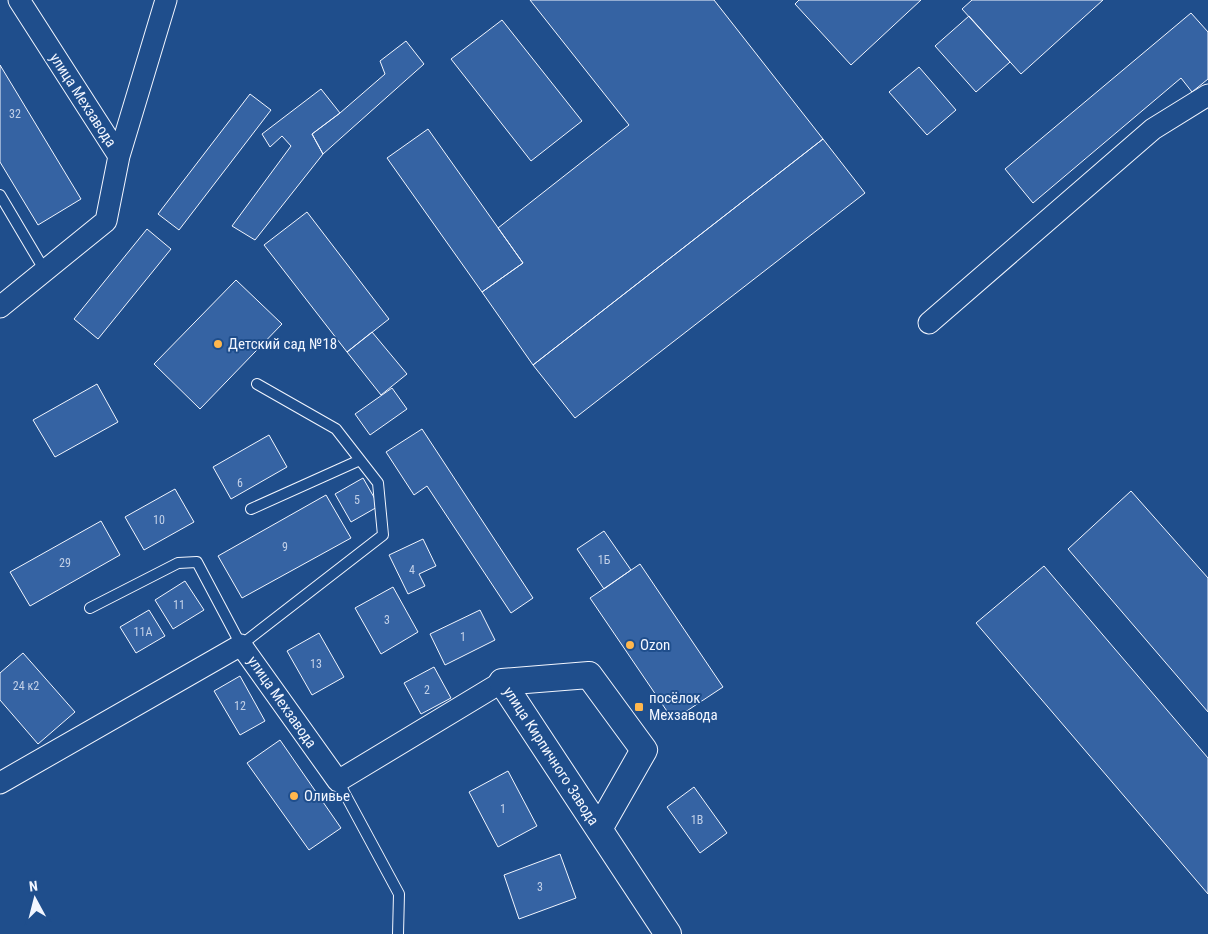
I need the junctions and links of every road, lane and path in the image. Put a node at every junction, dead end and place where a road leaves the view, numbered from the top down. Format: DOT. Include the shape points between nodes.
graph roads {
  1 [pos="20,0"];
  2 [pos="166,0"];
  3 [pos="1208,95"];
  4 [pos="119,156"];
  5 [pos="0,195"];
  6 [pos="45,271"];
  7 [pos="0,307"];
  8 [pos="929,323"];
  9 [pos="258,384"];
  10 [pos="360,460"];
  11 [pos="250,509"];
  12 [pos="90,608"];
  13 [pos="241,644"];
  14 [pos="502,682"];
  15 [pos="338,781"];
  16 [pos="0,783"];
  17 [pos="599,829"];
  18 [pos="398,934"];
  19 [pos="668,934"];
  1 -- 4 [label="street, улица Мехзавода"];
  2 -- 4 [label="street"];
  3 -- 8 [label="street" via="1153,129"];
  4 -- 6 [label="street, улица Мехзавода" via="106,222"];
  5 -- 6 [label="lane"];
  6 -- 7 [label="street, улица Мехзавода"];
  9 -- 10 [label="lane" via="336,428"];
  10 -- 11 [label="lane"];
  10 -- 13 [label="lane" via="378,484 383,535"];
  12 -- 13 [label="lane" via="178,564 197,562"];
  13 -- 15 [label="street, улица Мехзавода"];
  13 -- 16 [label="street, улица Мехзавода"];
  14 -- 15 [label="street"];
  14 -- 17 [label="street, улица Кирпичного Завода"];
  14 -- 17 [label="street, улица Кирпичного Завода" via="589,676 644,750"];
  15 -- 18 [label="lane" via="399,894"];
  17 -- 19 [label="street, улица Кирпичного Завода"];
}
